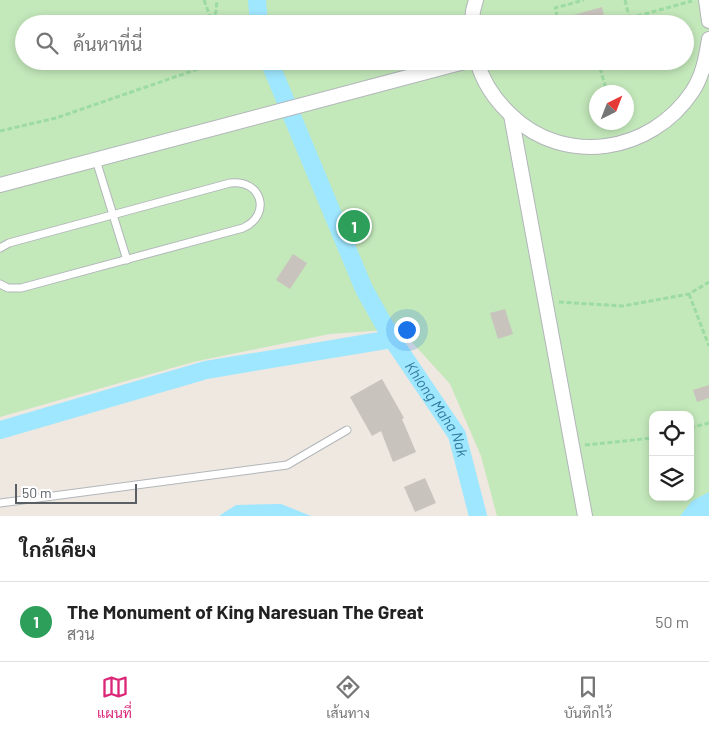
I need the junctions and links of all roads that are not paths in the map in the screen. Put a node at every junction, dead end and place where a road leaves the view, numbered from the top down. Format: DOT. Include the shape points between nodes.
graph roads {
  1 [pos="476,0"];
  2 [pos="706,0"];
  3 [pos="472,15"];
  4 [pos="709,20"];
  5 [pos="709,39"];
  6 [pos="435,70"];
  7 [pos="480,70"];
  8 [pos="511,116"];
  9 [pos="96,160"];
  10 [pos="0,186"];
  11 [pos="113,215"];
  12 [pos="0,248"];
  13 [pos="127,260"];
  14 [pos="0,284"];
  15 [pos="348,430"];
  16 [pos="0,503"];
  17 [pos="585,516"];
  1 -- 3 [label="street"];
  2 -- 4 [label="street"];
  5 -- 8 [label="street" via="706,62 692,92 672,117 645,135 614,146 582,148 550,140"];
  6 -- 9 [label="street"];
  7 -- 8 [label="street" via="498,103"];
  8 -- 17 [label="street"];
  9 -- 10 [label="street"];
  9 -- 11 [label="lane"];
  11 -- 12 [label="lane"];
  11 -- 13 [label="lane"];
  11 -- 13 [label="lane" via="230,183 250,186 258,196 260,209 249,225"];
  13 -- 14 [label="lane" via="22,288 8,288"];
  15 -- 16 [label="lane" via="287,465"];
}
